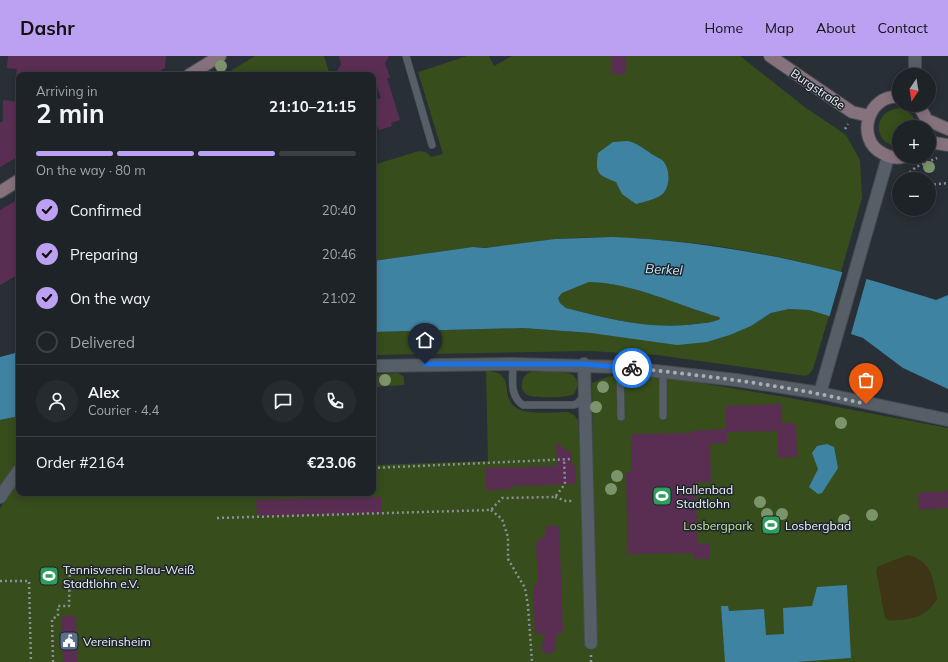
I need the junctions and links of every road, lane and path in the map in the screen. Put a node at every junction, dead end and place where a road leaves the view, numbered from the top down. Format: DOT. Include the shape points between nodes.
graph roads {
  1 [pos="220,56"];
  2 [pos="406,56"];
  3 [pos="770,56"];
  4 [pos="915,56"];
  5 [pos="915,68"];
  6 [pos="194,72"];
  7 [pos="892,98"];
  8 [pos="868,116"];
  9 [pos="936,126"];
  10 [pos="948,129"];
  11 [pos="936,143"];
  12 [pos="432,145"];
  13 [pos="948,145"];
  14 [pos="888,157"];
  15 [pos="892,157"];
  16 [pos="940,158"];
  17 [pos="910,172"];
  18 [pos="16,182"];
  19 [pos="948,183"];
  20 [pos="936,184"];
  21 [pos="0,192"];
  22 [pos="513,364"];
  23 [pos="584,364"];
  24 [pos="376,366"];
  25 [pos="620,366"];
  26 [pos="663,371"];
  27 [pos="820,393"];
  28 [pos="584,396"];
  29 [pos="663,416"];
  30 [pos="621,417"];
  31 [pos="948,420"];
  32 [pos="564,459"];
  33 [pos="586,459"];
  34 [pos="376,468"];
  35 [pos="16,474"];
  36 [pos="0,497"];
  37 [pos="555,497"];
  38 [pos="586,501"];
  39 [pos="492,510"];
  40 [pos="217,518"];
  41 [pos="70,562"];
  42 [pos="0,581"];
  43 [pos="591,643"];
  44 [pos="31,662"];
  45 [pos="52,662"];
  46 [pos="532,662"];
  1 -- 6 [label="main road"];
  2 -- 12 [label="lane"];
  3 -- 8 [label="main road, Burgstraße" via="852,112"];
  4 -- 5 [label="street"];
  7 -- 8 [label="main road" via="874,106"];
  8 -- 14 [label="main road" via="866,128 869,140 877,151"];
  9 -- 10 [label="main road"];
  11 -- 13 [label="main road"];
  14 -- 15 [label="main road"];
  14 -- 27 [label="street"];
  16 -- 17 [label="path" via="916,167"];
  18 -- 21 [label="main road"];
  19 -- 20 [label="path"];
  22 -- 23 [label="street"];
  22 -- 24 [label="street"];
  22 -- 28 [label="lane" via="514,396 523,405 573,405"];
  23 -- 25 [label="street"];
  23 -- 28 [label="street"];
  25 -- 26 [label="street"];
  25 -- 30 [label="lane"];
  26 -- 27 [label="street"];
  26 -- 29 [label="lane"];
  27 -- 31 [label="street"];
  28 -- 33 [label="street"];
  32 -- 33 [label="path"];
  32 -- 34 [label="path"];
  32 -- 37 [label="path" via="564,484"];
  33 -- 38 [label="street"];
  35 -- 36 [label="street"];
  37 -- 38 [label="path" via="566,501"];
  37 -- 39 [label="path" via="502,498"];
  38 -- 43 [label="street"];
  39 -- 40 [label="path"];
  39 -- 46 [label="path" via="502,519 508,536 508,559 525,588"];
  41 -- 45 [label="path" via="69,606 58,606 58,616 52,619"];
  42 -- 44 [label="path" via="29,581"];
}
